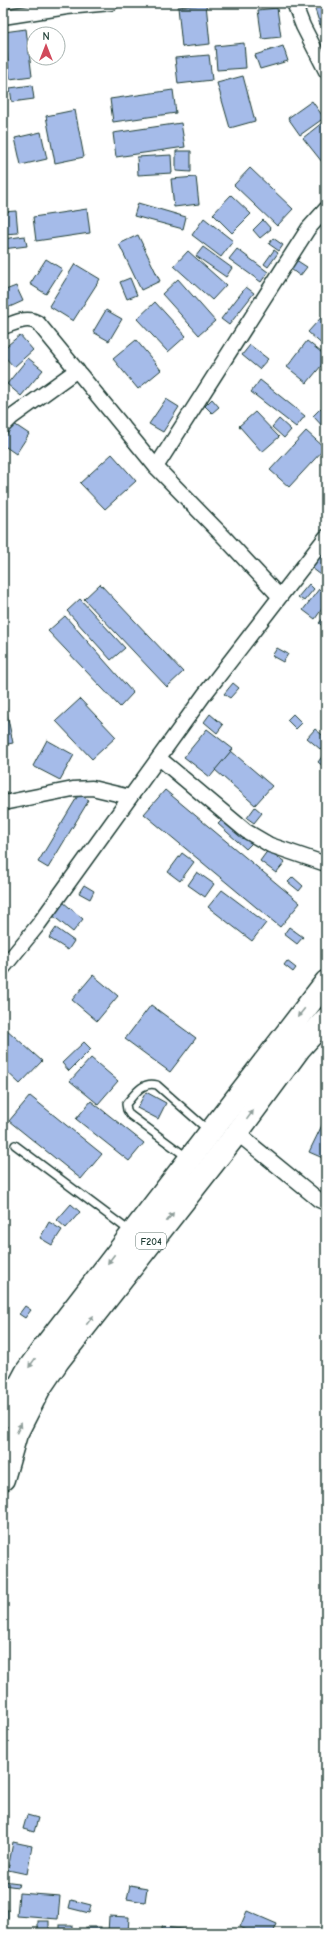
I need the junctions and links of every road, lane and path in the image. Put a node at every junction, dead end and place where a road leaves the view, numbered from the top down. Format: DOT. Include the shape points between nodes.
graph roads {
  1 [pos="111,3"];
  2 [pos="294,3"];
  3 [pos="66,5"];
  4 [pos="3,17"];
  5 [pos="326,71"];
  6 [pos="326,209"];
  7 [pos="3,327"];
  8 [pos="77,370"];
  9 [pos="3,426"];
  10 [pos="156,467"];
  11 [pos="326,537"];
  12 [pos="279,596"];
  13 [pos="158,758"];
  14 [pos="130,797"];
  15 [pos="3,803"];
  16 [pos="326,864"];
  17 [pos="3,968"];
  18 [pos="326,982"];
  19 [pos="326,1019"];
  20 [pos="210,1133"];
  21 [pos="237,1133"];
  22 [pos="15,1145"];
  23 [pos="189,1159"];
  24 [pos="326,1203"];
  25 [pos="132,1232"];
  26 [pos="6,1404"];
  27 [pos="3,1479"];
  1 -- 3 [label="street"];
  2 -- 5 [label="street"];
  3 -- 4 [label="street"];
  6 -- 10 [label="street" via="308,229"];
  7 -- 8 [label="street" via="32,319"];
  8 -- 9 [label="street"];
  8 -- 10 [label="street"];
  10 -- 12 [label="street"];
  11 -- 12 [label="street"];
  12 -- 13 [label="street"];
  13 -- 14 [label="street"];
  13 -- 16 [label="street" via="246,831 270,845"];
  14 -- 15 [label="street" via="92,788 73,789"];
  14 -- 17 [label="street" via="38,925"];
  18 -- 20 [label="main road, F204, one-way"];
  21 -- 19 [label="main road, F204, one-way" via="299,1049"];
  20 -- 23 [label="main road, F204"];
  20 -- 23 [label="lane" via="157,1086 142,1086 126,1104 130,1115"];
  21 -- 24 [label="street"];
  27 -- 21 [label="main road, F204, one-way" via="16,1434 39,1389"];
  22 -- 25 [label="lane"];
  23 -- 25 [label="main road, F204"];
  25 -- 26 [label="main road, F204, one-way" via="43,1348"];
}
